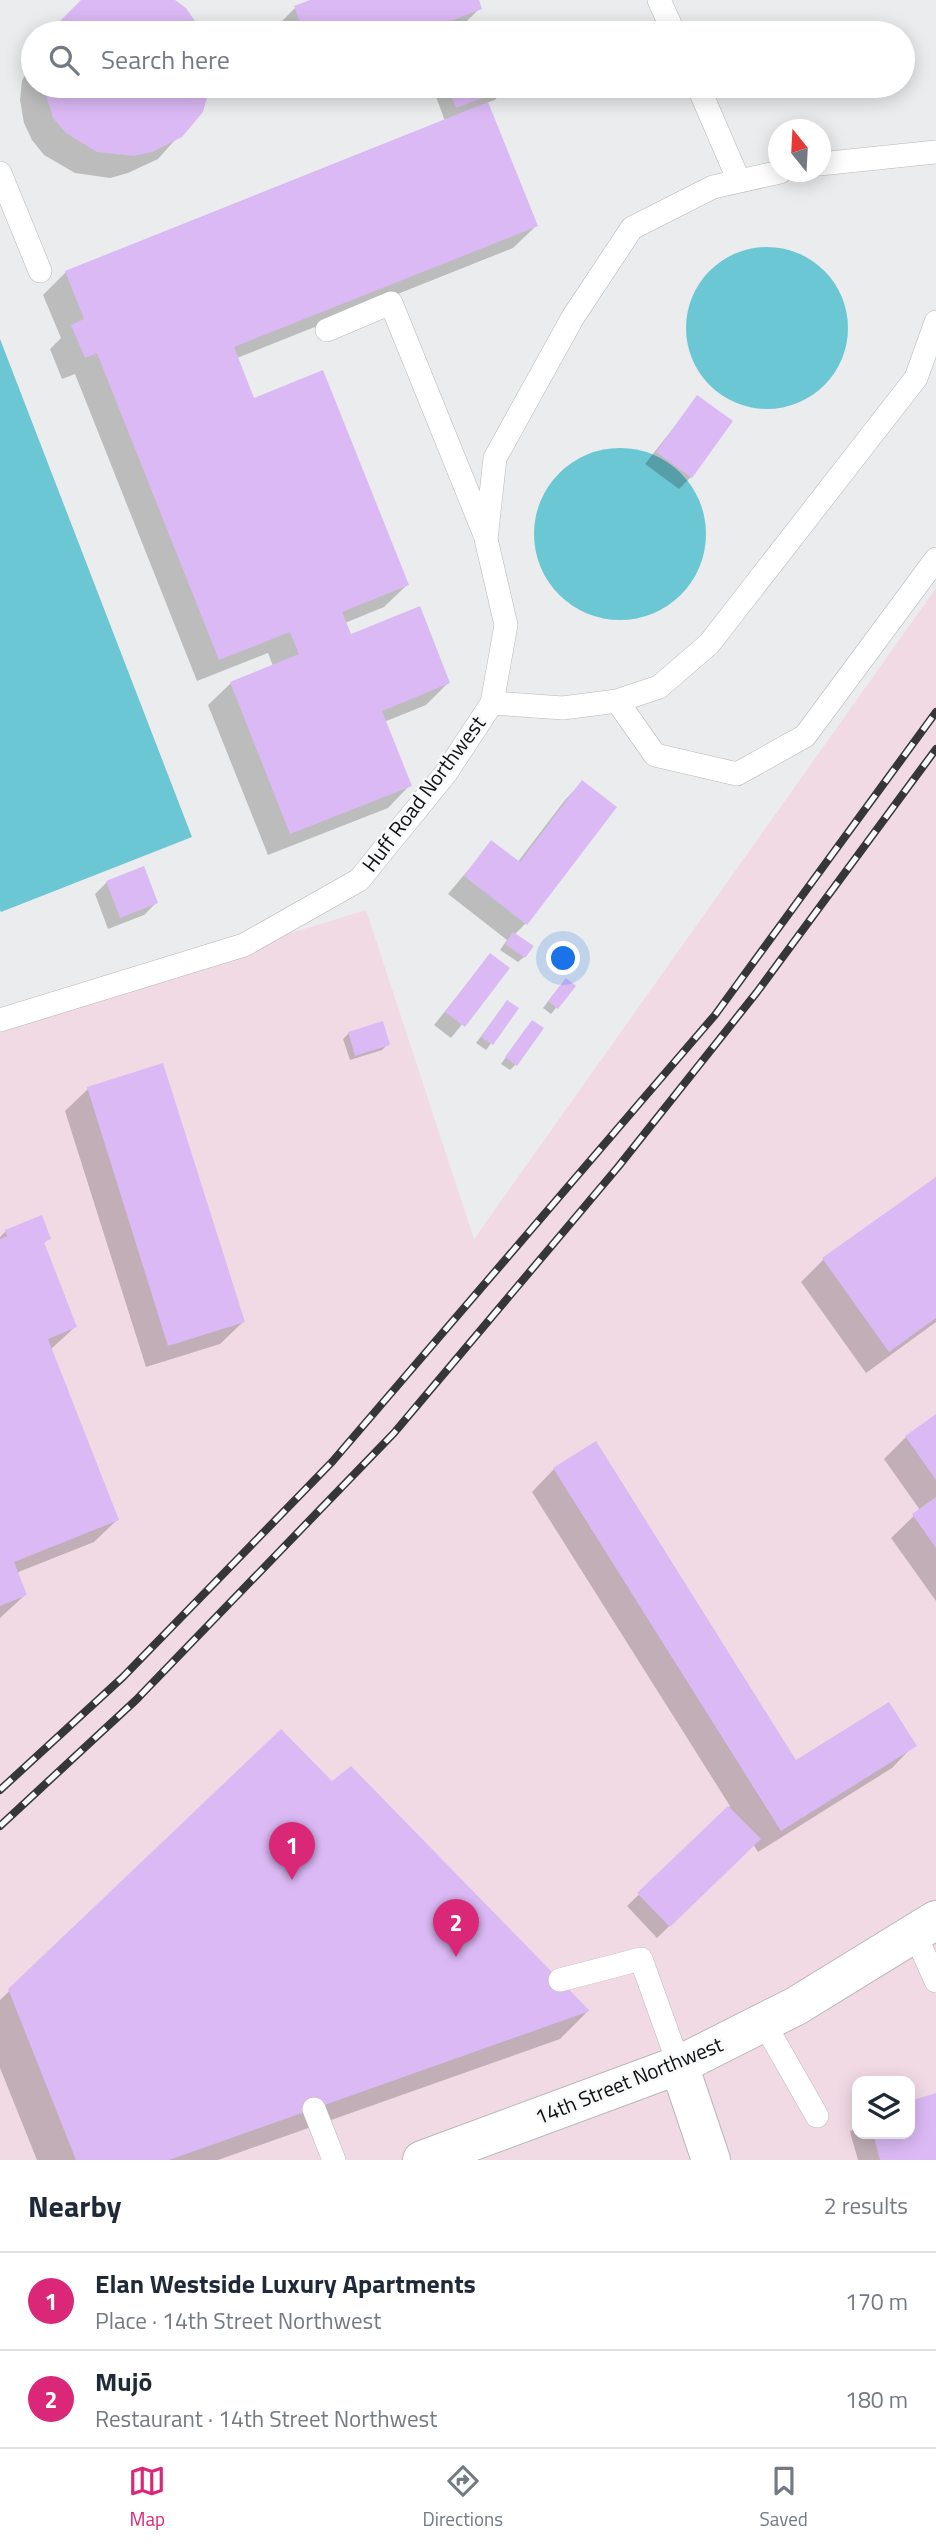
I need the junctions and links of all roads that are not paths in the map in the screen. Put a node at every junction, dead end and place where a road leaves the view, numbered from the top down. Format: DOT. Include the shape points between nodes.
graph roads {
  1 [pos="659,0"];
  2 [pos="669,21"];
  3 [pos="703,98"];
  4 [pos="936,152"];
  5 [pos="831,163"];
  6 [pos="0,173"];
  7 [pos="768,175"];
  8 [pos="739,181"];
  9 [pos="40,271"];
  10 [pos="936,322"];
  11 [pos="327,330"];
  12 [pos="486,539"];
  13 [pos="936,559"];
  14 [pos="617,701"];
  15 [pos="492,703"];
  16 [pos="2,1029"];
  17 [pos="926,1927"];
  18 [pos="560,1980"];
  19 [pos="936,1981"];
  20 [pos="764,2023"];
  21 [pos="679,2065"];
  22 [pos="314,2109"];
  23 [pos="817,2116"];
  24 [pos="334,2160"];
  25 [pos="422,2160"];
  26 [pos="711,2160"];
  1 -- 2 [label="lane"];
  3 -- 8 [label="lane"];
  4 -- 5 [label="lane"];
  6 -- 9 [label="lane"];
  7 -- 8 [label="lane, Huff Road Northwest"];
  8 -- 12 [label="lane, Huff Road Northwest" via="713,187 632,228 573,317 495,458"];
  10 -- 14 [label="lane" via="916,378 709,644 659,687"];
  11 -- 12 [label="lane" via="391,303"];
  12 -- 15 [label="lane, Huff Road Northwest" via="506,625"];
  13 -- 14 [label="lane" via="805,736 737,774 655,755"];
  14 -- 15 [label="lane" via="563,708"];
  15 -- 16 [label="lane, Huff Road Northwest" via="446,773 359,880 244,945"];
  17 -- 19 [label="lane"];
  17 -- 20 [label="street, 14th Street Northwest"];
  18 -- 21 [label="lane" via="641,1959"];
  20 -- 21 [label="street, 14th Street Northwest"];
  20 -- 23 [label="lane"];
  21 -- 25 [label="street, 14th Street Northwest"];
  21 -- 26 [label="street"];
  22 -- 24 [label="lane"];
}
